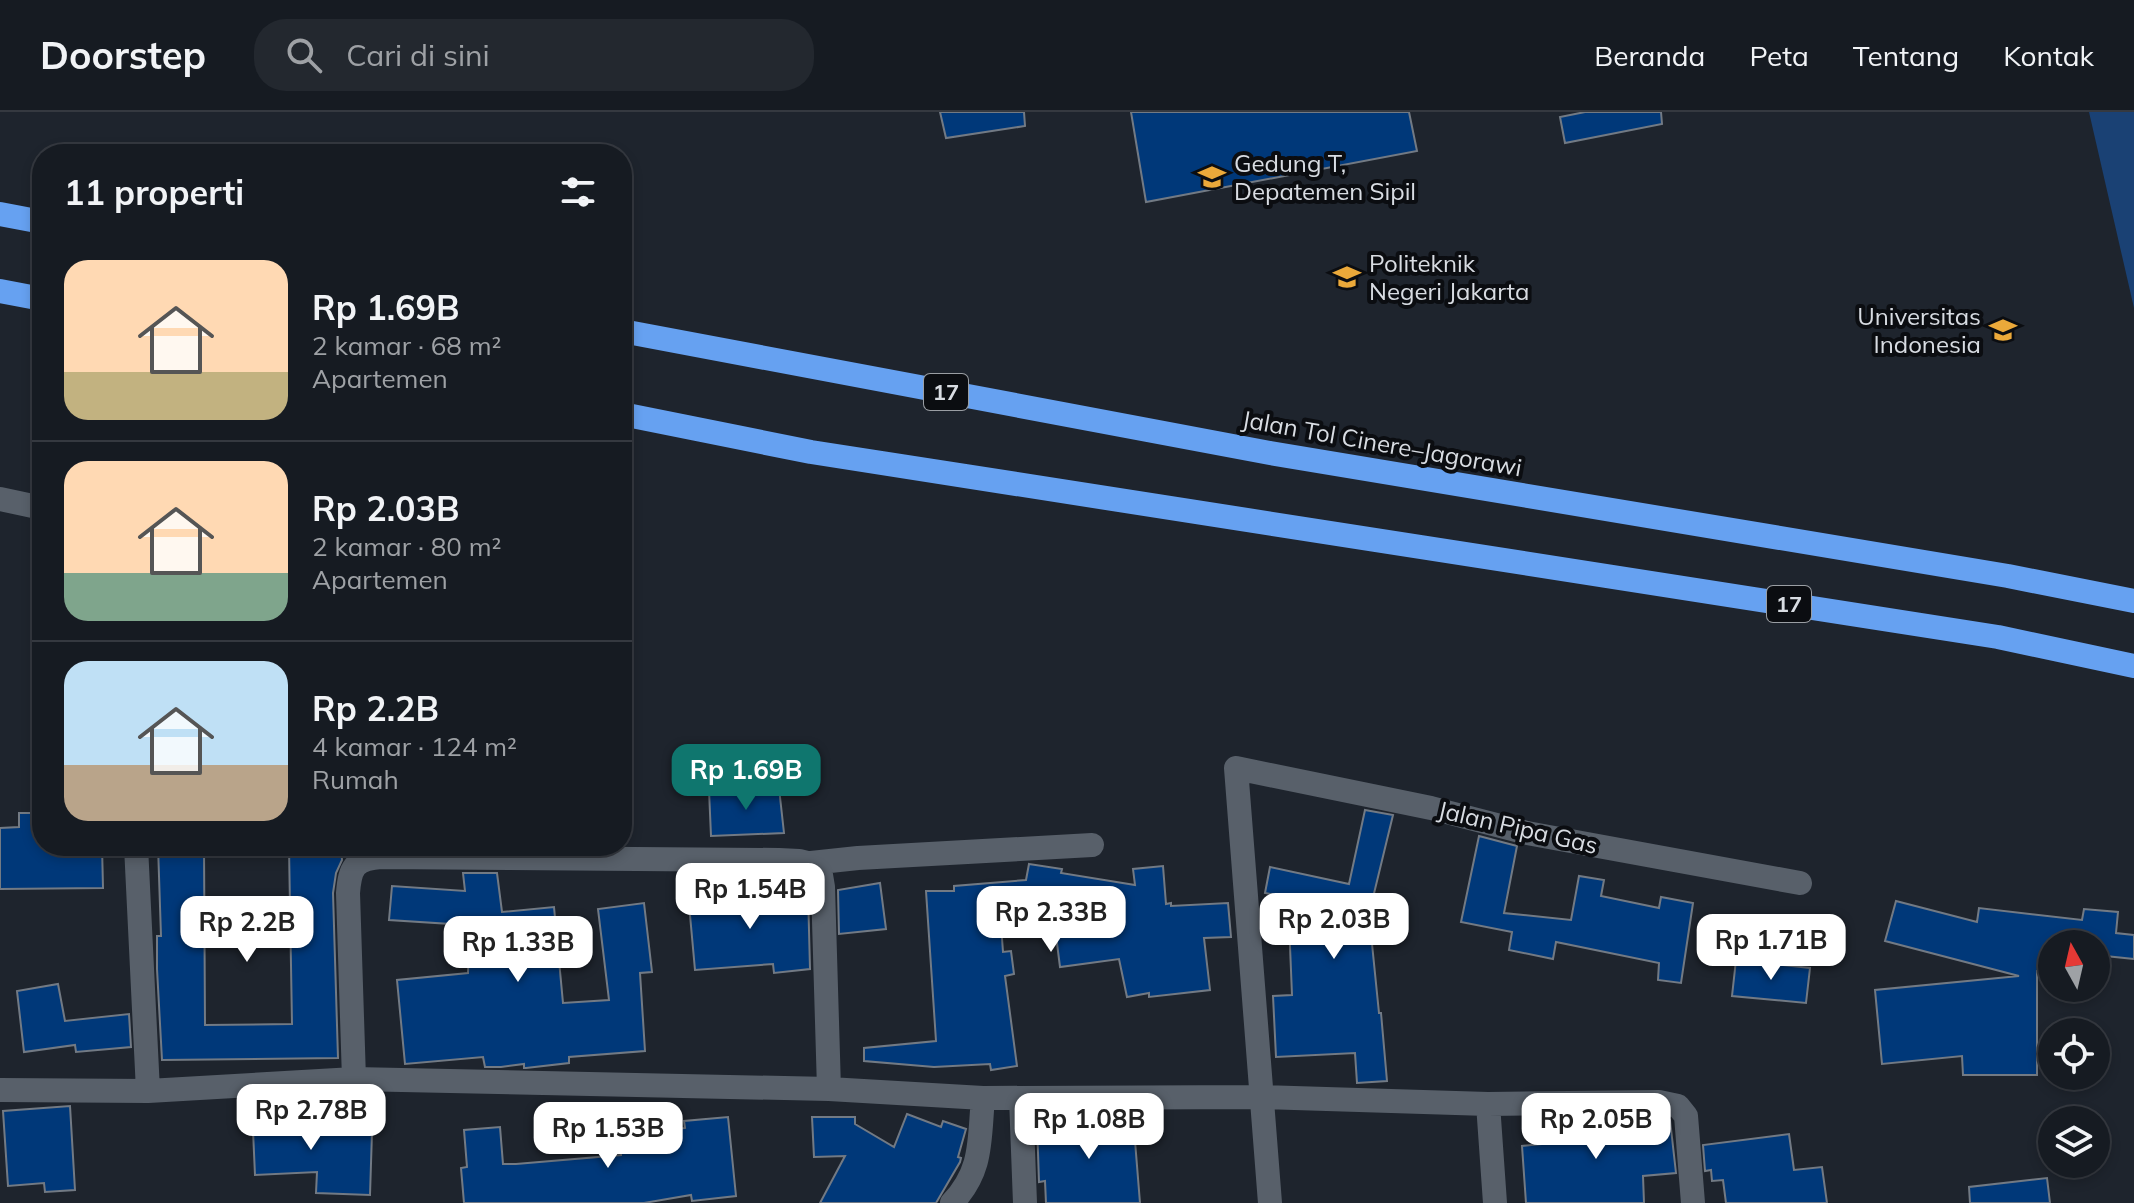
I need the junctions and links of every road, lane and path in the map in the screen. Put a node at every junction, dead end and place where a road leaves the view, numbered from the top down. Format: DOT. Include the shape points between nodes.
graph roads {
  1 [pos="0,214"];
  2 [pos="32,220"];
  3 [pos="0,291"];
  4 [pos="32,297"];
  5 [pos="632,333"];
  6 [pos="632,416"];
  7 [pos="0,499"];
  8 [pos="32,506"];
  9 [pos="2134,601"];
  10 [pos="2134,666"];
  11 [pos="1092,845"];
  12 [pos="136,856"];
  13 [pos="354,856"];
  14 [pos="358,856"];
  15 [pos="811,863"];
  16 [pos="1800,883"];
  17 [pos="354,1079"];
  18 [pos="829,1089"];
  19 [pos="0,1090"];
  20 [pos="148,1091"];
  21 [pos="1261,1097"];
  22 [pos="983,1098"];
  23 [pos="1021,1098"];
  24 [pos="1488,1104"];
  25 [pos="952,1203"];
  26 [pos="1025,1203"];
  27 [pos="1270,1203"];
  28 [pos="1495,1203"];
  29 [pos="1693,1203"];
  1 -- 2 [label="highway"];
  3 -- 4 [label="highway"];
  5 -- 9 [label="highway, Jalan Tol Cinere–Jagorawi / 17" via="1270,453"];
  6 -- 10 [label="highway, 17" via="811,452 1998,637"];
  7 -- 8 [label="street"];
  11 -- 15 [label="street"];
  12 -- 20 [label="street"];
  13 -- 17 [label="street" via="348,893"];
  14 -- 15 [label="street"];
  15 -- 18 [label="street" via="823,887"];
  16 -- 21 [label="street, Jalan Pipa Gas" via="1527,833 1236,768"];
  17 -- 18 [label="street"];
  17 -- 20 [label="street"];
  18 -- 22 [label="street"];
  19 -- 20 [label="street"];
  21 -- 23 [label="street"];
  21 -- 24 [label="street"];
  21 -- 27 [label="street"];
  22 -- 23 [label="street"];
  22 -- 25 [label="street" via="972,1178"];
  23 -- 26 [label="street"];
  24 -- 28 [label="street"];
  24 -- 29 [label="street" via="1678,1106 1686,1116"];
}
